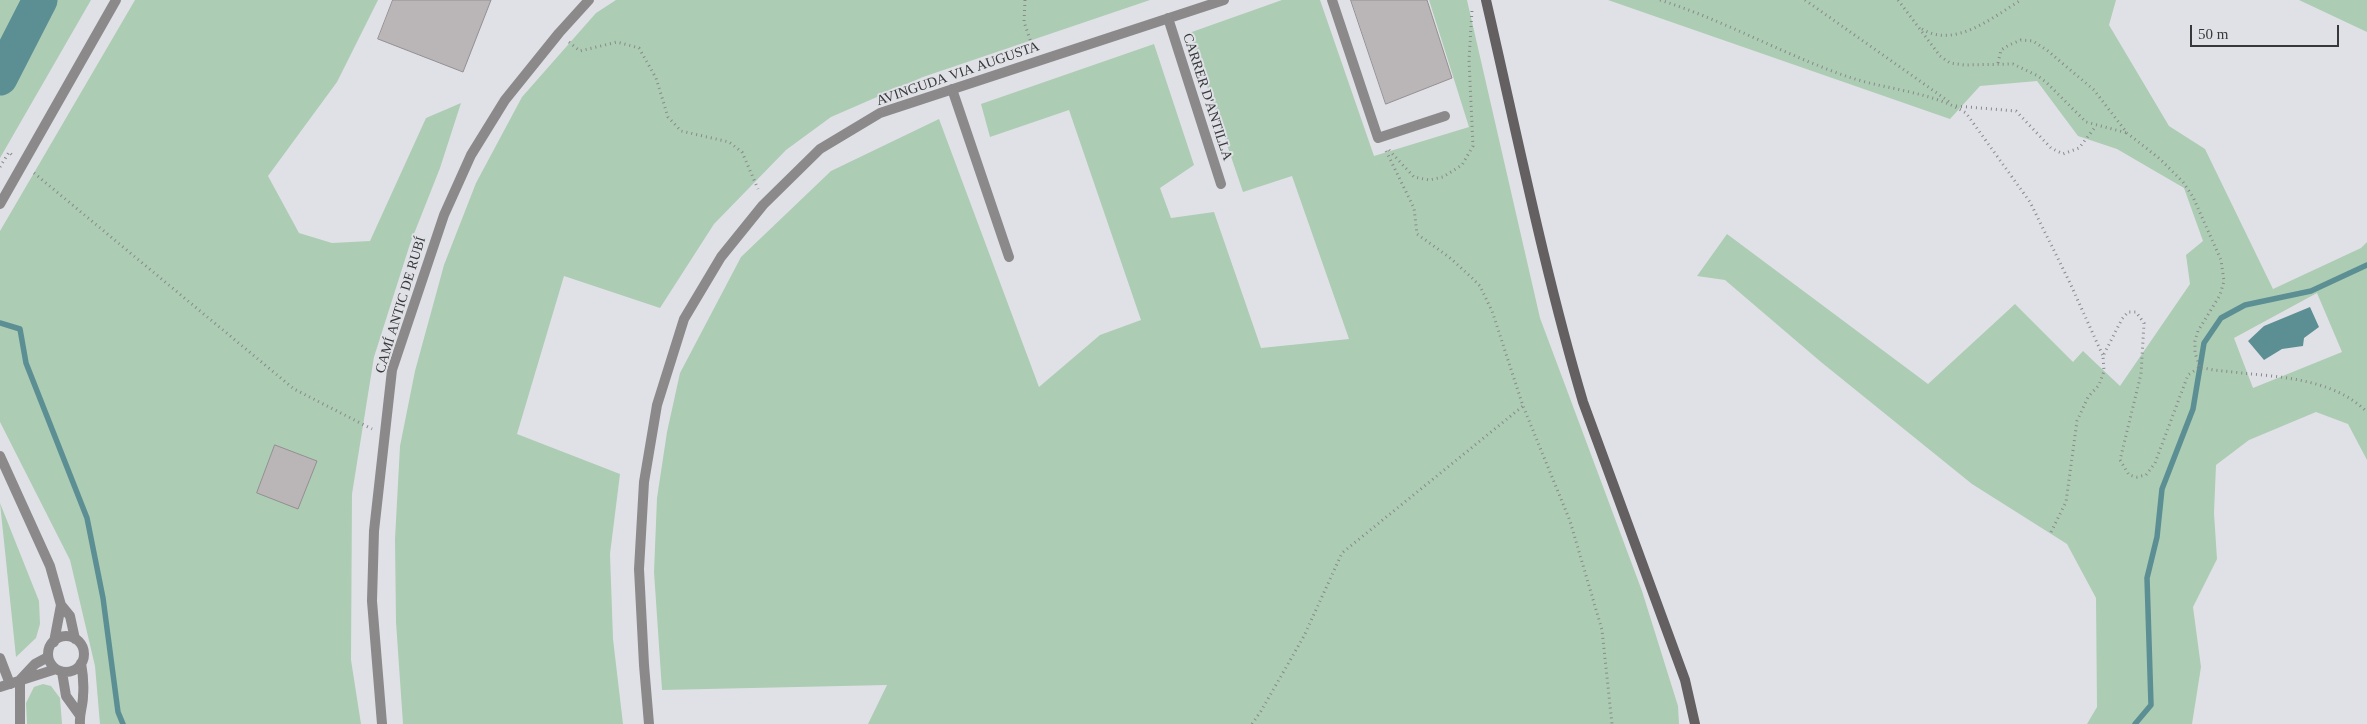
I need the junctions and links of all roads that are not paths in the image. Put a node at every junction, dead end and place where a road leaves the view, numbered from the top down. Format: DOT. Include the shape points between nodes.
graph roads {
  1 [pos="116,0"];
  2 [pos="589,0"];
  3 [pos="1224,0"];
  4 [pos="1332,0"];
  5 [pos="1486,0"];
  6 [pos="1168,18"];
  7 [pos="952,89"];
  8 [pos="1445,116"];
  9 [pos="1221,184"];
  10 [pos="0,204"];
  11 [pos="1008,257"];
  12 [pos="0,456"];
  13 [pos="61,605"];
  14 [pos="75,639"];
  15 [pos="54,642"];
  16 [pos="48,657"];
  17 [pos="0,658"];
  18 [pos="81,663"];
  19 [pos="59,671"];
  20 [pos="10,684"];
  21 [pos="80,719"];
  22 [pos="20,724"];
  23 [pos="382,724"];
  24 [pos="649,724"];
  25 [pos="1695,724"];
  1 -- 10 [label="street"];
  2 -- 23 [label="street, CAMÍ ANTIC DE RUBÍ" via="505,100 471,155 444,215 392,370 374,531 372,601"];
  3 -- 6 [label="street, AVINGUDA VIA AUGUSTA"];
  4 -- 8 [label="street" via="1378,138"];
  5 -- 25 [label="main road" via="1544,259 1583,402 1686,680"];
  6 -- 7 [label="street, AVINGUDA VIA AUGUSTA"];
  6 -- 9 [label="street, CARRER D'ANTILLA"];
  7 -- 11 [label="street"];
  7 -- 24 [label="street, AVINGUDA VIA AUGUSTA" via="880,113 820,148 765,204 721,257 684,319 657,405 644,482 639,569"];
  12 -- 13 [label="street" via="50,566"];
  13 -- 14 [label="street" via="70,616"];
  13 -- 15 [label="street"];
  14 -- 15 [label="street" via="64,637"];
  14 -- 18 [label="street" via="82,647"];
  15 -- 16 [label="street"];
  16 -- 19 [label="street"];
  16 -- 20 [label="street"];
  17 -- 20 [label="street"];
  18 -- 19 [label="street" via="73,671"];
  18 -- 21 [label="street" via="83,698"];
  19 -- 20 [label="street"];
  19 -- 21 [label="street" via="66,696"];
  20 -- 22 [label="street"];
}
